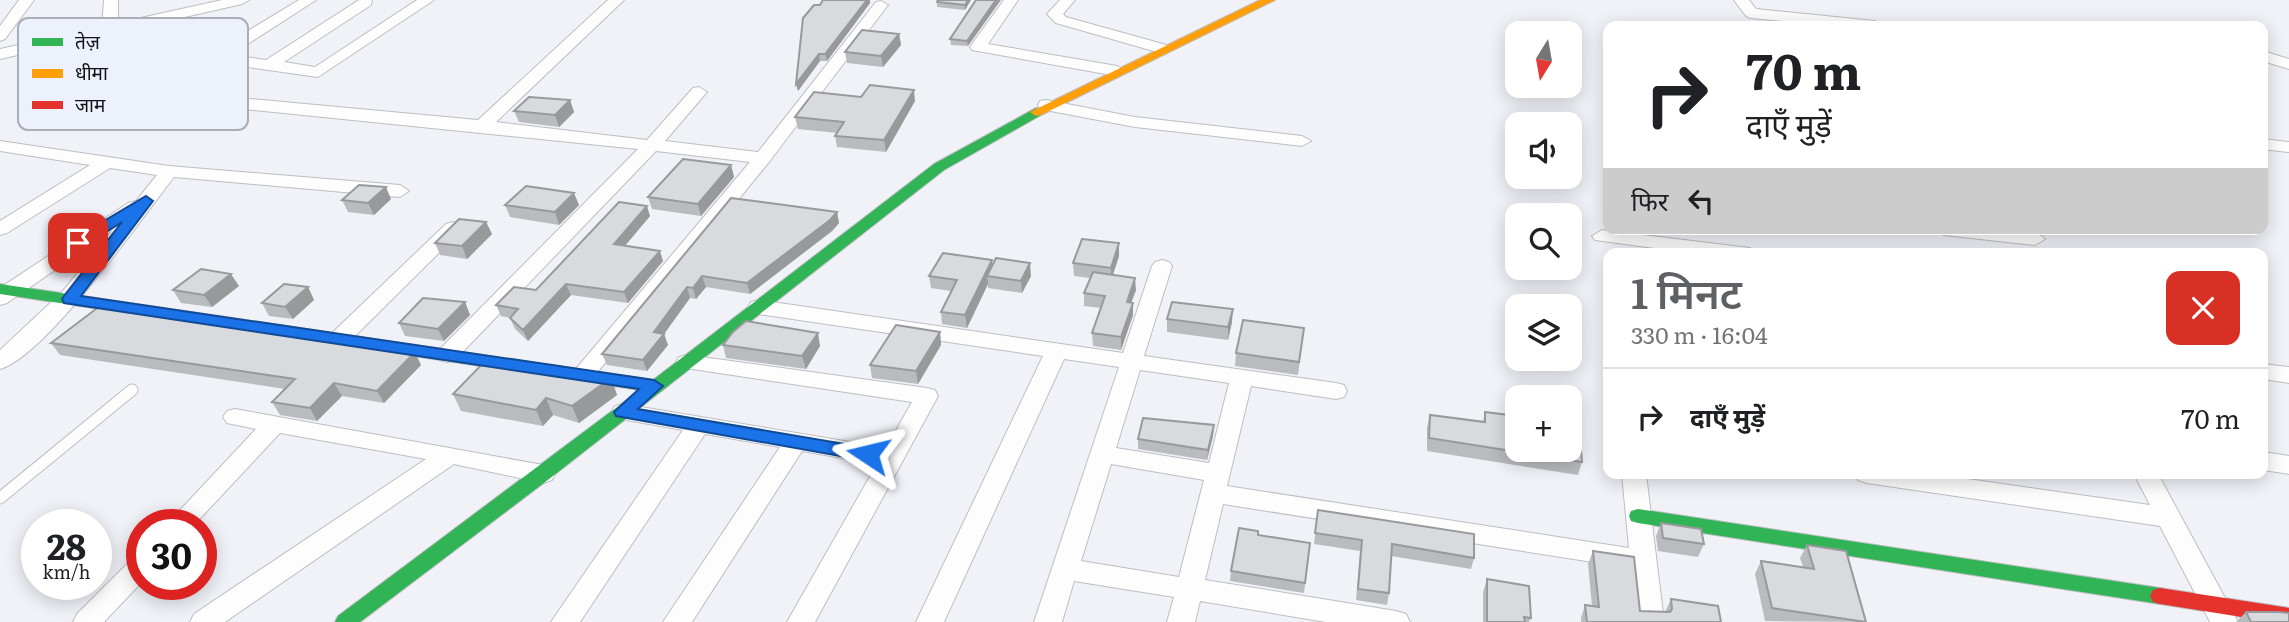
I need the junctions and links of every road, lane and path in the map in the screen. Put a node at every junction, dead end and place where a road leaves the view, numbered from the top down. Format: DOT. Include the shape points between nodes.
graph roads {
  1 [pos="27,0"];
  2 [pos="111,0"];
  3 [pos="242,0"];
  4 [pos="309,0"];
  5 [pos="427,0"];
  6 [pos="617,0"];
  7 [pos="1011,0"];
  8 [pos="1068,0"];
  9 [pos="1269,0"];
  10 [pos="1741,0"];
  11 [pos="366,2"];
  12 [pos="881,5"];
  13 [pos="110,18"];
  14 [pos="163,18"];
  15 [pos="1811,21"];
  16 [pos="0,36"];
  17 [pos="248,37"];
  18 [pos="1164,49"];
  19 [pos="18,50"];
  20 [pos="0,54"];
  21 [pos="2268,58"];
  22 [pos="248,62"];
  23 [pos="2289,64"];
  24 [pos="270,65"];
  25 [pos="1117,71"];
  26 [pos="699,92"];
  27 [pos="248,104"];
  28 [pos="1046,105"];
  29 [pos="482,126"];
  30 [pos="1303,141"];
  31 [pos="652,145"];
  32 [pos="2268,145"];
  33 [pos="0,146"];
  34 [pos="2289,147"];
  35 [pos="763,158"];
  36 [pos="107,162"];
  37 [pos="169,171"];
  38 [pos="400,191"];
  39 [pos="146,201"];
  40 [pos="9,216"];
  41 [pos="453,228"];
  42 [pos="0,229"];
  43 [pos="1990,235"];
  44 [pos="1602,236"];
  45 [pos="2036,241"];
  46 [pos="1701,248"];
  47 [pos="1162,266"];
  48 [pos="3,292"];
  49 [pos="70,299"];
  50 [pos="758,307"];
  51 [pos="339,339"];
  52 [pos="1056,352"];
  53 [pos="447,355"];
  54 [pos="0,362"];
  55 [pos="687,362"];
  56 [pos="1131,363"];
  57 [pos="2268,373"];
  58 [pos="583,375"];
  59 [pos="2289,375"];
  60 [pos="1242,378"];
  61 [pos="654,386"];
  62 [pos="132,390"];
  63 [pos="1336,391"];
  64 [pos="623,412"];
  65 [pos="234,416"];
  66 [pos="275,424"];
  67 [pos="699,425"];
  68 [pos="796,442"];
  69 [pos="1102,454"];
  70 [pos="450,455"];
  71 [pos="892,458"];
  72 [pos="2268,462"];
  73 [pos="2289,465"];
  74 [pos="542,474"];
  75 [pos="1634,479"];
  76 [pos="1902,479"];
  77 [pos="2149,479"];
  78 [pos="1215,483"];
  79 [pos="0,498"];
  80 [pos="194,509"];
  81 [pos="1638,516"];
  82 [pos="2168,517"];
  83 [pos="1643,560"];
  84 [pos="1065,569"];
  85 [pos="126,582"];
  86 [pos="1188,589"];
  87 [pos="2219,613"];
  88 [pos="2289,616"];
  89 [pos="88,622"];
  90 [pos="204,622"];
  91 [pos="345,622"];
  92 [pos="565,622"];
  93 [pos="677,622"];
  94 [pos="801,622"];
  95 [pos="929,622"];
  96 [pos="1048,622"];
  97 [pos="1181,622"];
  98 [pos="1396,622"];
  99 [pos="1650,622"];
  1 -- 16 [label="street"];
  2 -- 13 [label="street"];
  3 -- 14 [label="street"];
  4 -- 17 [label="street"];
  5 -- 24 [label="street" via="318,72"];
  6 -- 29 [label="street"];
  7 -- 25 [label="street" via="978,47"];
  8 -- 18 [label="street" via="1055,14 1061,20"];
  9 -- 18 [label="street"];
  10 -- 15 [label="street" via="1751,13"];
  11 -- 24 [label="street"];
  12 -- 35 [label="street"];
  18 -- 25 [label="street"];
  19 -- 20 [label="street"];
  21 -- 23 [label="street"];
  22 -- 24 [label="street"];
  25 -- 28 [label="street"];
  26 -- 31 [label="street"];
  27 -- 29 [label="street"];
  28 -- 30 [label="street" via="1135,122"];
  28 -- 50 [label="street" via="939,167"];
  29 -- 31 [label="street"];
  31 -- 35 [label="street"];
  31 -- 53 [label="street"];
  32 -- 34 [label="street"];
  33 -- 36 [label="street"];
  35 -- 58 [label="street"];
  36 -- 37 [label="street"];
  36 -- 40 [label="street"];
  37 -- 38 [label="street"];
  37 -- 39 [label="street"];
  39 -- 48 [label="street"];
  39 -- 49 [label="street"];
  40 -- 42 [label="street"];
  41 -- 51 [label="street"];
  43 -- 45 [label="street"];
  44 -- 46 [label="street"];
  47 -- 56 [label="street"];
  48 -- 49 [label="street"];
  49 -- 51 [label="street"];
  49 -- 54 [label="street"];
  50 -- 52 [label="street"];
  50 -- 55 [label="street"];
  51 -- 53 [label="street"];
  52 -- 56 [label="street"];
  52 -- 95 [label="street"];
  53 -- 58 [label="street"];
  55 -- 61 [label="street"];
  55 -- 71 [label="street" via="927,396"];
  56 -- 60 [label="street"];
  56 -- 69 [label="street"];
  57 -- 59 [label="street"];
  58 -- 61 [label="street"];
  60 -- 63 [label="street"];
  60 -- 78 [label="street"];
  61 -- 64 [label="street"];
  62 -- 79 [label="lane"];
  64 -- 67 [label="street"];
  64 -- 74 [label="street"];
  65 -- 66 [label="street"];
  66 -- 70 [label="street"];
  66 -- 80 [label="street"];
  67 -- 68 [label="street"];
  67 -- 92 [label="street"];
  68 -- 71 [label="street"];
  68 -- 93 [label="street"];
  69 -- 78 [label="street"];
  69 -- 84 [label="street"];
  70 -- 74 [label="street"];
  70 -- 90 [label="street"];
  71 -- 94 [label="street"];
  72 -- 73 [label="street"];
  74 -- 91 [label="street"];
  75 -- 81 [label="street"];
  76 -- 82 [label="street"];
  77 -- 82 [label="street"];
  78 -- 83 [label="street"];
  78 -- 86 [label="street"];
  81 -- 83 [label="street"];
  81 -- 87 [label="street"];
  82 -- 87 [label="street"];
  83 -- 99 [label="street"];
  84 -- 86 [label="street"];
  84 -- 96 [label="street"];
  85 -- 89 [label="street"];
  86 -- 97 [label="street"];
  86 -- 98 [label="street"];
  87 -- 88 [label="street"];
}
